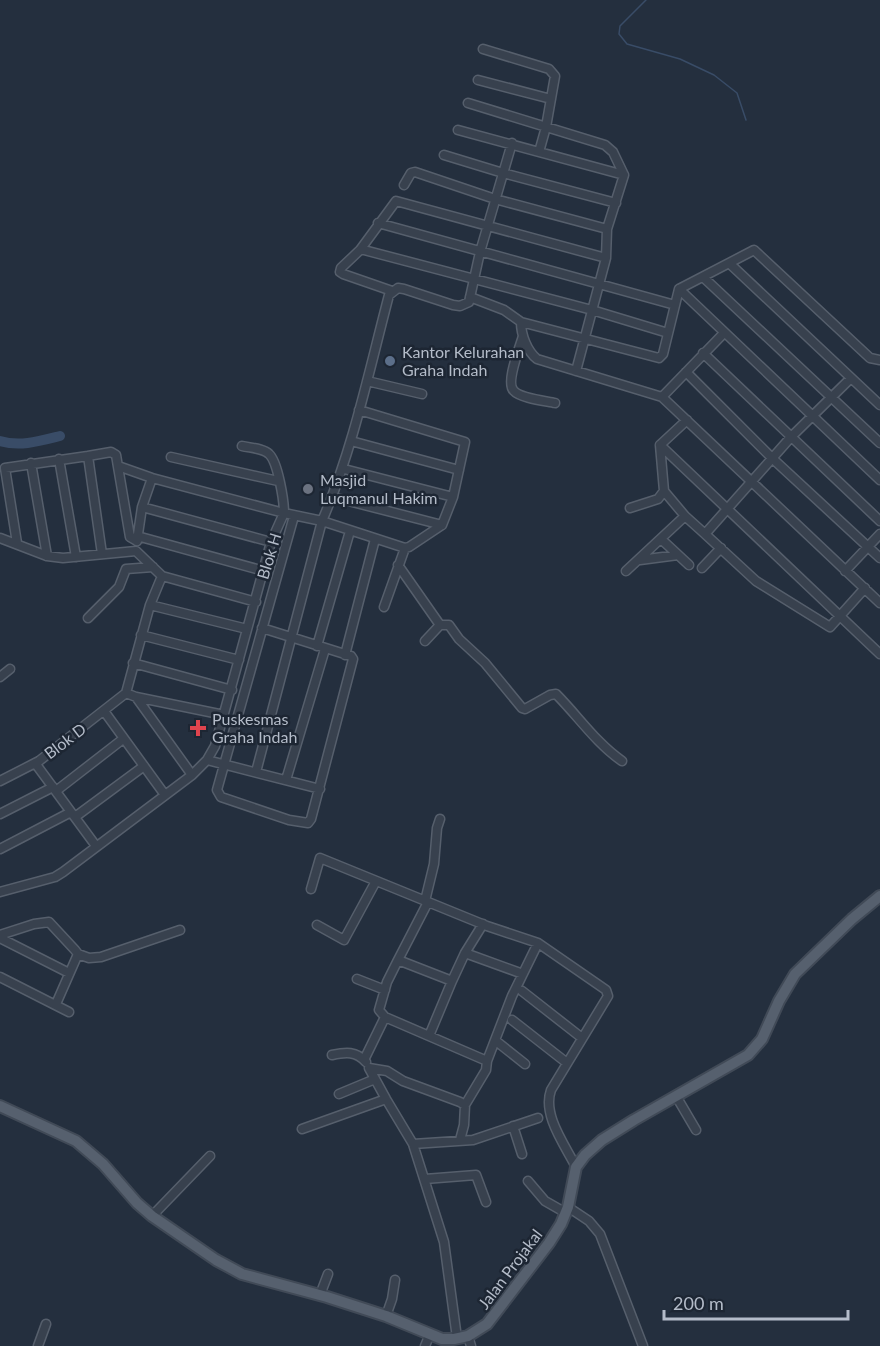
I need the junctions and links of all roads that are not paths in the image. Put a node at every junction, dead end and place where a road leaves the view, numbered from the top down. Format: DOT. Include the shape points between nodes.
graph roads {
  1 [pos="483,49"];
  2 [pos="478,80"];
  3 [pos="551,99"];
  4 [pos="468,103"];
  5 [pos="546,127"];
  6 [pos="458,130"];
  7 [pos="512,143"];
  8 [pos="539,152"];
  9 [pos="444,155"];
  10 [pos="502,173"];
  11 [pos="624,176"];
  12 [pos="404,184"];
  13 [pos="495,198"];
  14 [pos="616,203"];
  15 [pos="378,223"];
  16 [pos="488,225"];
  17 [pos="607,228"];
  18 [pos="360,250"];
  19 [pos="480,252"];
  20 [pos="606,258"];
  21 [pos="729,263"];
  22 [pos="703,277"];
  23 [pos="474,280"];
  24 [pos="599,285"];
  25 [pos="679,289"];
  26 [pos="392,291"];
  27 [pos="470,297"];
  28 [pos="675,305"];
  29 [pos="592,310"];
  30 [pos="521,322"];
  31 [pos="668,333"];
  32 [pos="724,333"];
  33 [pos="523,336"];
  34 [pos="585,338"];
  35 [pos="703,353"];
  36 [pos="880,360"];
  37 [pos="576,371"];
  38 [pos="686,372"];
  39 [pos="851,378"];
  40 [pos="367,381"];
  41 [pos="422,394"];
  42 [pos="662,397"];
  43 [pos="832,398"];
  44 [pos="555,403"];
  45 [pos="880,405"];
  46 [pos="359,410"];
  47 [pos="812,415"];
  48 [pos="687,420"];
  49 [pos="791,437"];
  50 [pos="351,441"];
  51 [pos="880,443"];
  52 [pos="660,445"];
  53 [pos="242,446"];
  54 [pos="88,456"];
  55 [pos="171,457"];
  56 [pos="59,459"];
  57 [pos="773,459"];
  58 [pos="31,463"];
  59 [pos="118,466"];
  60 [pos="2,469"];
  61 [pos="344,469"];
  62 [pos="459,470"];
  63 [pos="152,478"];
  64 [pos="880,480"];
  65 [pos="278,481"];
  66 [pos="752,482"];
  67 [pos="664,491"];
  68 [pos="333,497"];
  69 [pos="453,497"];
  70 [pos="142,507"];
  71 [pos="630,508"];
  72 [pos="727,508"];
  73 [pos="284,513"];
  74 [pos="294,516"];
  75 [pos="685,516"];
  76 [pos="322,521"];
  77 [pos="880,521"];
  78 [pos="442,525"];
  79 [pos="350,531"];
  80 [pos="705,534"];
  81 [pos="880,534"];
  82 [pos="0,538"];
  83 [pos="375,539"];
  84 [pos="661,539"];
  85 [pos="271,542"];
  86 [pos="17,543"];
  87 [pos="137,543"];
  88 [pos="868,547"];
  89 [pos="405,548"];
  90 [pos="721,548"];
  91 [pos="102,554"];
  92 [pos="678,555"];
  93 [pos="47,556"];
  94 [pos="76,557"];
  95 [pos="880,558"];
  96 [pos="639,561"];
  97 [pos="398,565"];
  98 [pos="689,565"];
  99 [pos="153,567"];
  100 [pos="702,568"];
  101 [pos="264,571"];
  102 [pos="626,571"];
  103 [pos="844,571"];
  104 [pos="162,576"];
  105 [pos="864,588"];
  106 [pos="256,602"];
  107 [pos="880,603"];
  108 [pos="150,605"];
  109 [pos="384,608"];
  110 [pos="840,615"];
  111 [pos="88,618"];
  112 [pos="440,625"];
  113 [pos="262,628"];
  114 [pos="247,630"];
  115 [pos="141,635"];
  116 [pos="291,637"];
  117 [pos="425,641"];
  118 [pos="321,647"];
  119 [pos="880,654"];
  120 [pos="345,655"];
  121 [pos="239,660"];
  122 [pos="133,663"];
  123 [pos="10,669"];
  124 [pos="0,677"];
  125 [pos="232,690"];
  126 [pos="126,693"];
  127 [pos="136,697"];
  128 [pos="104,711"];
  129 [pos="224,716"];
  130 [pos="123,739"];
  131 [pos="207,760"];
  132 [pos="622,760"];
  133 [pos="35,763"];
  134 [pos="224,764"];
  135 [pos="144,766"];
  136 [pos="256,772"];
  137 [pos="192,775"];
  138 [pos="286,780"];
  139 [pos="0,781"];
  140 [pos="54,789"];
  141 [pos="320,789"];
  142 [pos="165,795"];
  143 [pos="0,814"];
  144 [pos="73,815"];
  145 [pos="440,819"];
  146 [pos="96,846"];
  147 [pos="0,849"];
  148 [pos="376,881"];
  149 [pos="310,889"];
  150 [pos="0,892"];
  151 [pos="880,896"];
  152 [pos="427,902"];
  153 [pos="483,924"];
  154 [pos="317,925"];
  155 [pos="180,930"];
  156 [pos="0,937"];
  157 [pos="538,943"];
  158 [pos="465,953"];
  159 [pos="78,954"];
  160 [pos="398,960"];
  161 [pos="69,973"];
  162 [pos="524,974"];
  163 [pos="0,977"];
  164 [pos="357,979"];
  165 [pos="452,981"];
  166 [pos="385,990"];
  167 [pos="522,991"];
  168 [pos="56,1004"];
  169 [pos="69,1012"];
  170 [pos="385,1017"];
  171 [pos="512,1020"];
  172 [pos="429,1036"];
  173 [pos="582,1038"];
  174 [pos="496,1041"];
  175 [pos="332,1055"];
  176 [pos="487,1061"];
  177 [pos="567,1063"];
  178 [pos="367,1064"];
  179 [pos="525,1064"];
  180 [pos="375,1079"];
  181 [pos="339,1094"];
  182 [pos="676,1096"];
  183 [pos="386,1099"];
  184 [pos="465,1105"];
  185 [pos="0,1106"];
  186 [pos="538,1118"];
  187 [pos="513,1126"];
  188 [pos="302,1129"];
  189 [pos="696,1130"];
  190 [pos="460,1140"];
  191 [pos="413,1144"];
  192 [pos="522,1154"];
  193 [pos="210,1156"];
  194 [pos="576,1167"];
  195 [pos="425,1179"];
  196 [pos="528,1181"];
  197 [pos="486,1202"];
  198 [pos="567,1210"];
  199 [pos="152,1216"];
  200 [pos="328,1274"];
  201 [pos="394,1280"];
  202 [pos="320,1295"];
  203 [pos="386,1316"];
  204 [pos="46,1324"];
  205 [pos="430,1334"];
  206 [pos="466,1340"];
  207 [pos="38,1346"];
  208 [pos="425,1346"];
  209 [pos="643,1346"];
  1 -- 3 [label="street" via="549,69 555,76"];
  2 -- 3 [label="street"];
  3 -- 5 [label="street"];
  4 -- 5 [label="street"];
  5 -- 8 [label="street"];
  5 -- 11 [label="street" via="605,145 613,152"];
  6 -- 7 [label="street"];
  7 -- 8 [label="street"];
  7 -- 10 [label="street"];
  8 -- 11 [label="street"];
  9 -- 10 [label="street"];
  10 -- 13 [label="street"];
  10 -- 14 [label="street"];
  11 -- 14 [label="street"];
  12 -- 13 [label="street" via="415,171"];
  13 -- 16 [label="street"];
  13 -- 17 [label="street"];
  14 -- 17 [label="street"];
  15 -- 16 [label="street" via="396,201"];
  15 -- 18 [label="street"];
  15 -- 19 [label="street"];
  16 -- 19 [label="street"];
  16 -- 20 [label="street"];
  17 -- 20 [label="street"];
  18 -- 23 [label="street"];
  18 -- 26 [label="street" via="340,272"];
  19 -- 23 [label="street"];
  19 -- 24 [label="street"];
  20 -- 24 [label="street"];
  21 -- 22 [label="street"];
  21 -- 36 [label="street" via="756,251 870,358"];
  21 -- 39 [label="street"];
  22 -- 25 [label="street"];
  22 -- 43 [label="street"];
  23 -- 27 [label="street"];
  23 -- 29 [label="street"];
  24 -- 28 [label="street"];
  24 -- 29 [label="street"];
  25 -- 28 [label="street"];
  25 -- 32 [label="street"];
  26 -- 27 [label="street" via="404,289 460,306 469,302"];
  26 -- 40 [label="street"];
  27 -- 30 [label="street" via="504,310"];
  28 -- 31 [label="street"];
  29 -- 31 [label="street"];
  29 -- 34 [label="street"];
  30 -- 33 [label="street"];
  30 -- 34 [label="street"];
  31 -- 34 [label="street" via="659,358"];
  32 -- 35 [label="street"];
  32 -- 47 [label="street"];
  33 -- 37 [label="street" via="537,359"];
  33 -- 44 [label="street" via="512,388 521,395"];
  34 -- 37 [label="street"];
  35 -- 38 [label="street"];
  35 -- 49 [label="street"];
  37 -- 42 [label="street"];
  38 -- 42 [label="street"];
  38 -- 57 [label="street"];
  39 -- 43 [label="street"];
  39 -- 45 [label="street"];
  40 -- 41 [label="street"];
  40 -- 46 [label="street"];
  42 -- 48 [label="street"];
  43 -- 47 [label="street"];
  43 -- 51 [label="street"];
  46 -- 50 [label="street"];
  46 -- 62 [label="street" via="462,440 465,445"];
  47 -- 49 [label="street"];
  47 -- 64 [label="street"];
  48 -- 52 [label="street"];
  48 -- 66 [label="street"];
  49 -- 57 [label="street"];
  49 -- 77 [label="street"];
  50 -- 61 [label="street"];
  50 -- 62 [label="street"];
  52 -- 67 [label="street"];
  52 -- 72 [label="street"];
  53 -- 65 [label="street" via="267,452 275,462"];
  54 -- 56 [label="street"];
  54 -- 59 [label="street" via="113,452"];
  54 -- 91 [label="street"];
  55 -- 65 [label="street"];
  56 -- 58 [label="street"];
  56 -- 94 [label="street"];
  57 -- 66 [label="street"];
  57 -- 88 [label="street"];
  58 -- 60 [label="street"];
  58 -- 93 [label="street"];
  59 -- 63 [label="street"];
  59 -- 87 [label="street" via="130,537"];
  60 -- 86 [label="street"];
  61 -- 68 [label="street"];
  61 -- 69 [label="street"];
  62 -- 69 [label="street"];
  63 -- 70 [label="street"];
  63 -- 73 [label="street"];
  65 -- 73 [label="street"];
  66 -- 72 [label="street"];
  66 -- 103 [label="street"];
  67 -- 71 [label="street" via="658,499"];
  67 -- 75 [label="street"];
  68 -- 76 [label="street"];
  68 -- 78 [label="street"];
  69 -- 78 [label="street"];
  70 -- 85 [label="street"];
  70 -- 87 [label="street"];
  72 -- 80 [label="street"];
  72 -- 110 [label="street"];
  73 -- 74 [label="street, Blok H"];
  73 -- 85 [label="street, Blok H"];
  74 -- 76 [label="street, Blok H"];
  74 -- 113 [label="street"];
  75 -- 80 [label="street"];
  75 -- 84 [label="street"];
  76 -- 79 [label="street, Blok H"];
  76 -- 116 [label="street"];
  78 -- 89 [label="street"];
  79 -- 83 [label="street, Blok H"];
  79 -- 118 [label="street"];
  80 -- 90 [label="street"];
  81 -- 88 [label="street"];
  82 -- 86 [label="street"];
  83 -- 89 [label="street, Blok H"];
  83 -- 120 [label="street"];
  84 -- 92 [label="street"];
  84 -- 96 [label="street"];
  85 -- 101 [label="street, Blok H"];
  86 -- 93 [label="street"];
  87 -- 91 [label="street"];
  87 -- 99 [label="street"];
  87 -- 101 [label="street"];
  88 -- 95 [label="street"];
  88 -- 103 [label="street"];
  89 -- 97 [label="street"];
  90 -- 100 [label="street"];
  90 -- 110 [label="street" via="756,581 830,627"];
  91 -- 94 [label="street"];
  92 -- 96 [label="street"];
  92 -- 98 [label="street"];
  93 -- 94 [label="street"];
  96 -- 102 [label="street"];
  97 -- 109 [label="street"];
  97 -- 112 [label="street"];
  99 -- 104 [label="street"];
  99 -- 111 [label="street" via="126,570 119,587"];
  101 -- 106 [label="street, Blok H"];
  103 -- 105 [label="street"];
  104 -- 106 [label="street"];
  104 -- 108 [label="street"];
  105 -- 107 [label="street"];
  105 -- 110 [label="street"];
  106 -- 114 [label="street, Blok H"];
  108 -- 114 [label="street"];
  108 -- 115 [label="street"];
  110 -- 119 [label="street"];
  112 -- 117 [label="street"];
  112 -- 132 [label="street" via="448,625 522,708 556,694"];
  113 -- 116 [label="street"];
  113 -- 134 [label="street"];
  114 -- 121 [label="street, Blok H"];
  115 -- 121 [label="street"];
  115 -- 122 [label="street"];
  116 -- 118 [label="street"];
  116 -- 136 [label="street"];
  118 -- 120 [label="street"];
  118 -- 138 [label="street"];
  120 -- 141 [label="street" via="353,662"];
  121 -- 125 [label="street, Blok H"];
  122 -- 125 [label="street"];
  122 -- 126 [label="street"];
  123 -- 124 [label="street"];
  125 -- 129 [label="street, Blok H"];
  126 -- 127 [label="street"];
  126 -- 128 [label="street, Blok D"];
  127 -- 129 [label="street"];
  127 -- 137 [label="street"];
  128 -- 130 [label="street"];
  128 -- 133 [label="street, Blok D"];
  129 -- 131 [label="street, Blok H"];
  130 -- 135 [label="street"];
  130 -- 140 [label="street"];
  131 -- 134 [label="street"];
  131 -- 137 [label="street, Blok H"];
  133 -- 139 [label="street, Blok D"];
  133 -- 140 [label="street"];
  134 -- 136 [label="street"];
  134 -- 141 [label="street" via="217,790 221,797 289,820 308,823"];
  135 -- 142 [label="street"];
  135 -- 144 [label="street"];
  136 -- 138 [label="street"];
  137 -- 142 [label="street, Blok H"];
  138 -- 141 [label="street"];
  140 -- 143 [label="street"];
  140 -- 144 [label="street"];
  142 -- 146 [label="street, Blok H"];
  144 -- 146 [label="street"];
  144 -- 147 [label="street"];
  145 -- 152 [label="street"];
  146 -- 150 [label="street, Blok H" via="55,877"];
  148 -- 149 [label="street" via="320,858"];
  148 -- 152 [label="street"];
  148 -- 154 [label="street" via="344,940"];
  151 -- 182 [label="main road" via="795,974 762,1039 748,1056"];
  152 -- 153 [label="street"];
  152 -- 160 [label="street"];
  153 -- 157 [label="street"];
  153 -- 158 [label="street"];
  155 -- 159 [label="street" via="101,957"];
  156 -- 159 [label="street" via="49,922"];
  156 -- 161 [label="street"];
  157 -- 162 [label="street"];
  157 -- 173 [label="street" via="608,993"];
  158 -- 162 [label="street"];
  158 -- 165 [label="street"];
  159 -- 161 [label="street"];
  160 -- 165 [label="street"];
  160 -- 166 [label="street"];
  161 -- 168 [label="street"];
  162 -- 174 [label="street"];
  163 -- 168 [label="street"];
  164 -- 166 [label="street"];
  165 -- 172 [label="street"];
  166 -- 170 [label="street" via="379,1010"];
  167 -- 173 [label="street"];
  168 -- 169 [label="street"];
  170 -- 172 [label="street"];
  170 -- 178 [label="street"];
  171 -- 177 [label="street"];
  172 -- 176 [label="street"];
  173 -- 177 [label="street"];
  174 -- 176 [label="street"];
  174 -- 179 [label="street"];
  175 -- 178 [label="street" via="348,1051 361,1056"];
  176 -- 184 [label="street" via="486,1070"];
  177 -- 194 [label="street" via="548,1098 553,1122"];
  178 -- 180 [label="street"];
  178 -- 184 [label="street"];
  180 -- 181 [label="street"];
  180 -- 183 [label="street"];
  182 -- 189 [label="street"];
  182 -- 194 [label="main road" via="602,1140"];
  183 -- 188 [label="street"];
  183 -- 191 [label="street"];
  184 -- 190 [label="street"];
  185 -- 199 [label="main road" via="76,1141"];
  186 -- 187 [label="street"];
  187 -- 190 [label="street" via="472,1140"];
  187 -- 192 [label="street"];
  190 -- 191 [label="street"];
  191 -- 195 [label="street"];
  193 -- 199 [label="street"];
  194 -- 198 [label="main road, Jalan Projakal"];
  195 -- 197 [label="street" via="476,1175"];
  195 -- 206 [label="street"];
  196 -- 198 [label="street" via="545,1201"];
  198 -- 206 [label="main road, Jalan Projakal" via="549,1243 487,1324"];
  198 -- 209 [label="street" via="589,1221 600,1234"];
  199 -- 202 [label="main road" via="242,1274"];
  200 -- 202 [label="street"];
  201 -- 203 [label="street"];
  202 -- 203 [label="main road"];
  203 -- 205 [label="main road"];
  204 -- 207 [label="street"];
  205 -- 206 [label="main road"];
  205 -- 208 [label="street"];
}
